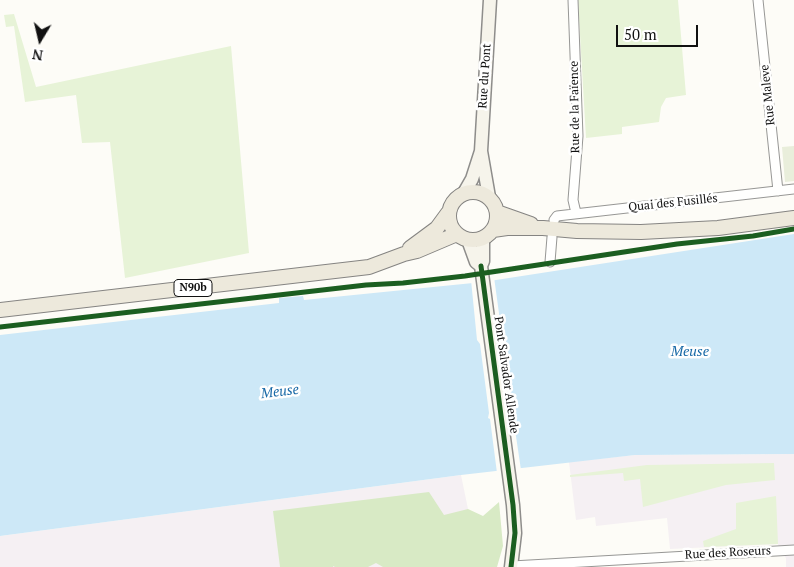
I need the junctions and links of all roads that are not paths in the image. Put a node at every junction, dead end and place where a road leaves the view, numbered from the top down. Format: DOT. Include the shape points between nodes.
graph roads {
  1 [pos="490,0"];
  2 [pos="573,0"];
  3 [pos="758,0"];
  4 [pos="481,151"];
  5 [pos="778,190"];
  6 [pos="794,190"];
  7 [pos="464,193"];
  8 [pos="489,197"];
  9 [pos="497,212"];
  10 [pos="448,214"];
  11 [pos="576,214"];
  12 [pos="794,218"];
  13 [pos="550,229"];
  14 [pos="488,234"];
  15 [pos="463,237"];
  16 [pos="404,254"];
  17 [pos="550,262"];
  18 [pos="481,266"];
  19 [pos="0,310"];
  20 [pos="794,550"];
  21 [pos="512,566"];
  1 -- 4 [label="main road, Rue du Pont"];
  2 -- 11 [label="street, Rue de la Faïence" via="578,136 573,200"];
  3 -- 5 [label="street, Rue Maleve"];
  4 -- 7 [label="main road, Rue du Pont"];
  4 -- 8 [label="main road, Rue du Pont"];
  5 -- 6 [label="street, Quai des Fusillés"];
  5 -- 11 [label="street, Quai des Fusillés"];
  7 -- 8 [label="main road" via="473,191"];
  7 -- 10 [label="main road" via="456,197"];
  8 -- 9 [label="main road"];
  9 -- 13 [label="main road"];
  9 -- 14 [label="main road"];
  10 -- 15 [label="main road" via="452,228"];
  10 -- 16 [label="main road, N90b" via="437,228"];
  11 -- 13 [label="street, Quai des Fusillés" via="557,216"];
  12 -- 13 [label="main road" via="718,228 658,231"];
  13 -- 14 [label="main road" via="507,228"];
  13 -- 17 [label="street"];
  14 -- 15 [label="main road"];
  14 -- 18 [label="main road"];
  15 -- 16 [label="main road, N90b"];
  15 -- 18 [label="main road"];
  16 -- 19 [label="main road, N90b" via="362,268"];
  18 -- 21 [label="main road, Pont Salvador Allende" via="511,487 515,533"];
  20 -- 21 [label="street, Rue des Roseurs"];
}
